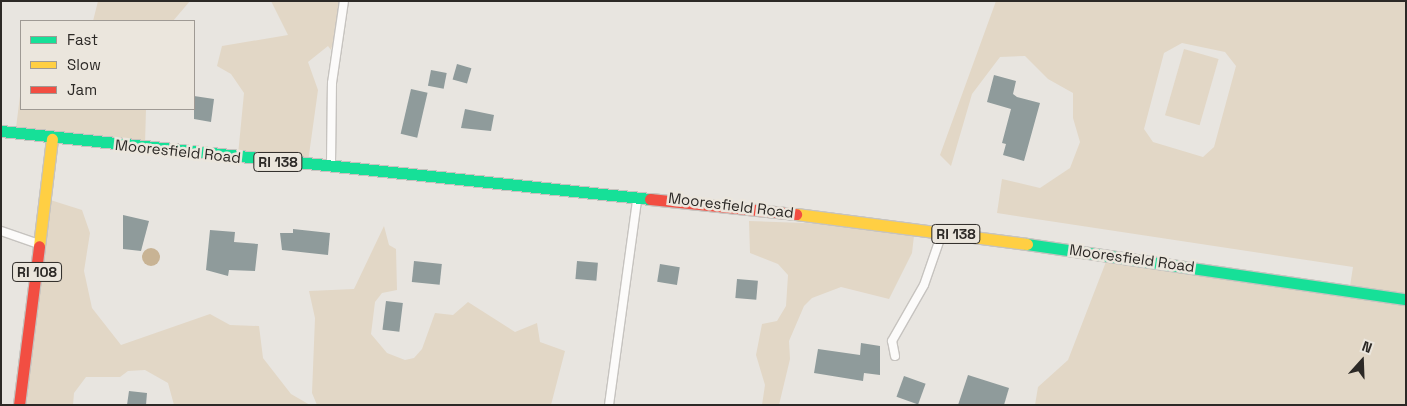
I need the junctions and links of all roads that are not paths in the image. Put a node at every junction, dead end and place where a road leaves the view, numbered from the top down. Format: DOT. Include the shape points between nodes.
graph roads {
  1 [pos="344,1"];
  2 [pos="1,132"];
  3 [pos="52,138"];
  4 [pos="331,167"];
  5 [pos="638,195"];
  6 [pos="1,231"];
  7 [pos="942,232"];
  8 [pos="40,244"];
  9 [pos="1406,299"];
  10 [pos="895,356"];
  11 [pos="19,405"];
  12 [pos="609,405"];
  1 -- 4 [label="lane" via="332,83"];
  2 -- 3 [label="main road, RI 138"];
  3 -- 4 [label="main road, Mooresfield Road / RI 138"];
  3 -- 8 [label="main road, RI 108"];
  4 -- 5 [label="main road, Mooresfield Road / RI 138"];
  5 -- 7 [label="main road, Mooresfield Road / RI 138"];
  5 -- 12 [label="lane"];
  6 -- 8 [label="lane"];
  7 -- 9 [label="main road, Mooresfield Road / RI 138"];
  7 -- 10 [label="lane" via="937,258 892,341"];
  8 -- 11 [label="main road, RI 108"];
}
